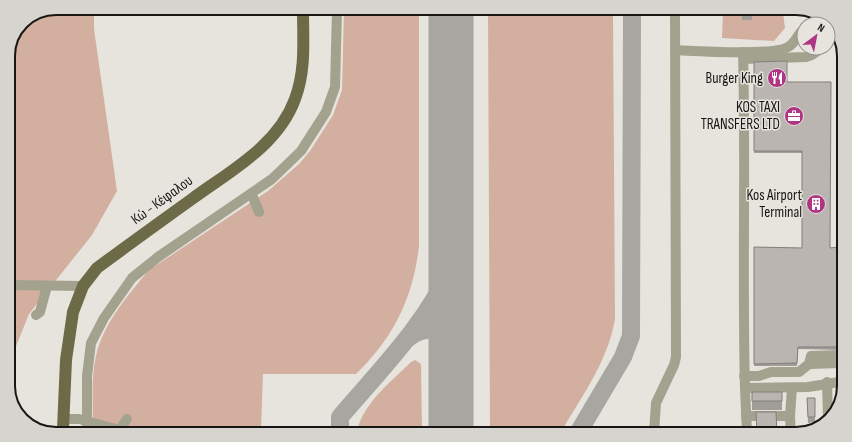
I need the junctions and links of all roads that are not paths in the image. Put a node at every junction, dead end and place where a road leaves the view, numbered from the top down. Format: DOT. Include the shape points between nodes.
graph roads {
  1 [pos="303,15"];
  2 [pos="337,15"];
  3 [pos="675,15"];
  4 [pos="796,40"];
  5 [pos="675,50"];
  6 [pos="744,55"];
  7 [pos="809,56"];
  8 [pos="252,195"];
  9 [pos="259,212"];
  10 [pos="15,285"];
  11 [pos="47,286"];
  12 [pos="83,286"];
  13 [pos="36,315"];
  14 [pos="837,355"];
  15 [pos="837,363"];
  16 [pos="809,364"];
  17 [pos="744,376"];
  18 [pos="827,382"];
  19 [pos="837,382"];
  20 [pos="745,388"];
  21 [pos="792,388"];
  22 [pos="828,411"];
  23 [pos="746,416"];
  24 [pos="790,416"];
  25 [pos="126,419"];
  26 [pos="63,424"];
  27 [pos="88,426"];
  28 [pos="122,427"];
  29 [pos="654,427"];
  30 [pos="747,427"];
  31 [pos="791,427"];
  1 -- 12 [label="main road, Κώ - Κέφαλου" via="303,59 299,88 290,112 275,133 251,156 97,268"];
  2 -- 8 [label="street" via="335,87 326,112 301,151"];
  3 -- 5 [label="street"];
  4 -- 6 [label="street" via="782,50"];
  5 -- 6 [label="street"];
  5 -- 29 [label="street" via="676,358 656,403"];
  6 -- 7 [label="street"];
  6 -- 17 [label="street"];
  8 -- 9 [label="street"];
  8 -- 27 [label="street" via="158,257 132,278 104,318 92,343 88,376"];
  10 -- 11 [label="street"];
  11 -- 12 [label="street"];
  11 -- 13 [label="street" via="40,312"];
  12 -- 26 [label="main road, Κώ - Κέφαλου" via="72,312 66,360"];
  14 -- 16 [label="street" via="811,356"];
  15 -- 16 [label="street"];
  16 -- 17 [label="street" via="799,372 771,372 758,376"];
  17 -- 20 [label="street"];
  18 -- 19 [label="street"];
  18 -- 21 [label="street"];
  18 -- 22 [label="street"];
  20 -- 21 [label="street"];
  20 -- 23 [label="street"];
  21 -- 24 [label="street"];
  23 -- 24 [label="street"];
  23 -- 30 [label="street"];
  24 -- 31 [label="street"];
  25 -- 28 [label="street"];
  26 -- 27 [label="street" via="79,419"];
}
